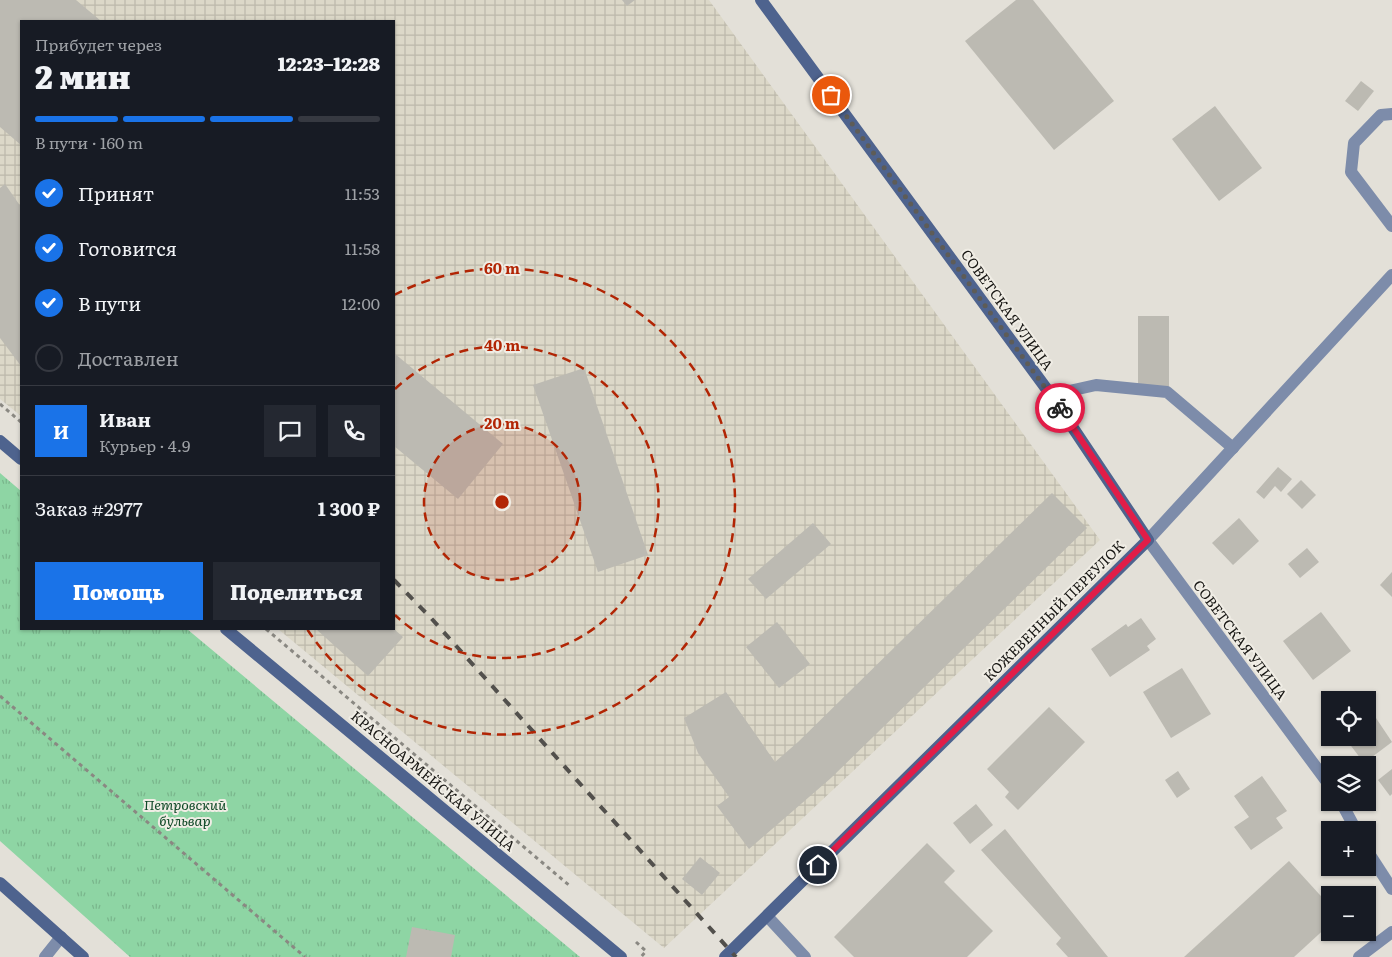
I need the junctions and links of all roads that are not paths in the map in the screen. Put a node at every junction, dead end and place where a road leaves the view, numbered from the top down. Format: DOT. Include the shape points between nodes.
graph roads {
  1 [pos="762,0"];
  2 [pos="1392,114"];
  3 [pos="1392,226"];
  4 [pos="1392,275"];
  5 [pos="1051,395"];
  6 [pos="0,441"];
  7 [pos="1233,448"];
  8 [pos="20,458"];
  9 [pos="1148,540"];
  10 [pos="227,630"];
  11 [pos="1321,774"];
  12 [pos="1376,864"];
  13 [pos="0,883"];
  14 [pos="1392,889"];
  15 [pos="767,916"];
  16 [pos="1392,932"];
  17 [pos="61,937"];
  18 [pos="45,957"];
  19 [pos="82,957"];
  20 [pos="621,957"];
  21 [pos="725,957"];
  22 [pos="805,957"];
  23 [pos="1359,957"];
  1 -- 5 [label="street, СОВЕТСКАЯ УЛИЦА"];
  2 -- 3 [label="street" via="1382,115 1354,143 1351,172"];
  4 -- 7 [label="street, КОЖЕВЕННЫЙ ПЕРЕУЛОК"];
  5 -- 7 [label="street" via="1096,385 1167,392"];
  5 -- 9 [label="street, СОВЕТСКАЯ УЛИЦА"];
  6 -- 8 [label="street"];
  7 -- 9 [label="street, КОЖЕВЕННЫЙ ПЕРЕУЛОК"];
  9 -- 11 [label="street, СОВЕТСКАЯ УЛИЦА"];
  9 -- 15 [label="street, КОЖЕВЕННЫЙ ПЕРЕУЛОК"];
  10 -- 20 [label="street, КРАСНОАРМЕЙСКАЯ УЛИЦА"];
  12 -- 14 [label="street"];
  13 -- 17 [label="street"];
  15 -- 21 [label="street, КОЖЕВЕННЫЙ ПЕРЕУЛОК"];
  15 -- 22 [label="street"];
  16 -- 23 [label="street"];
  17 -- 18 [label="street"];
  17 -- 19 [label="street"];
}
